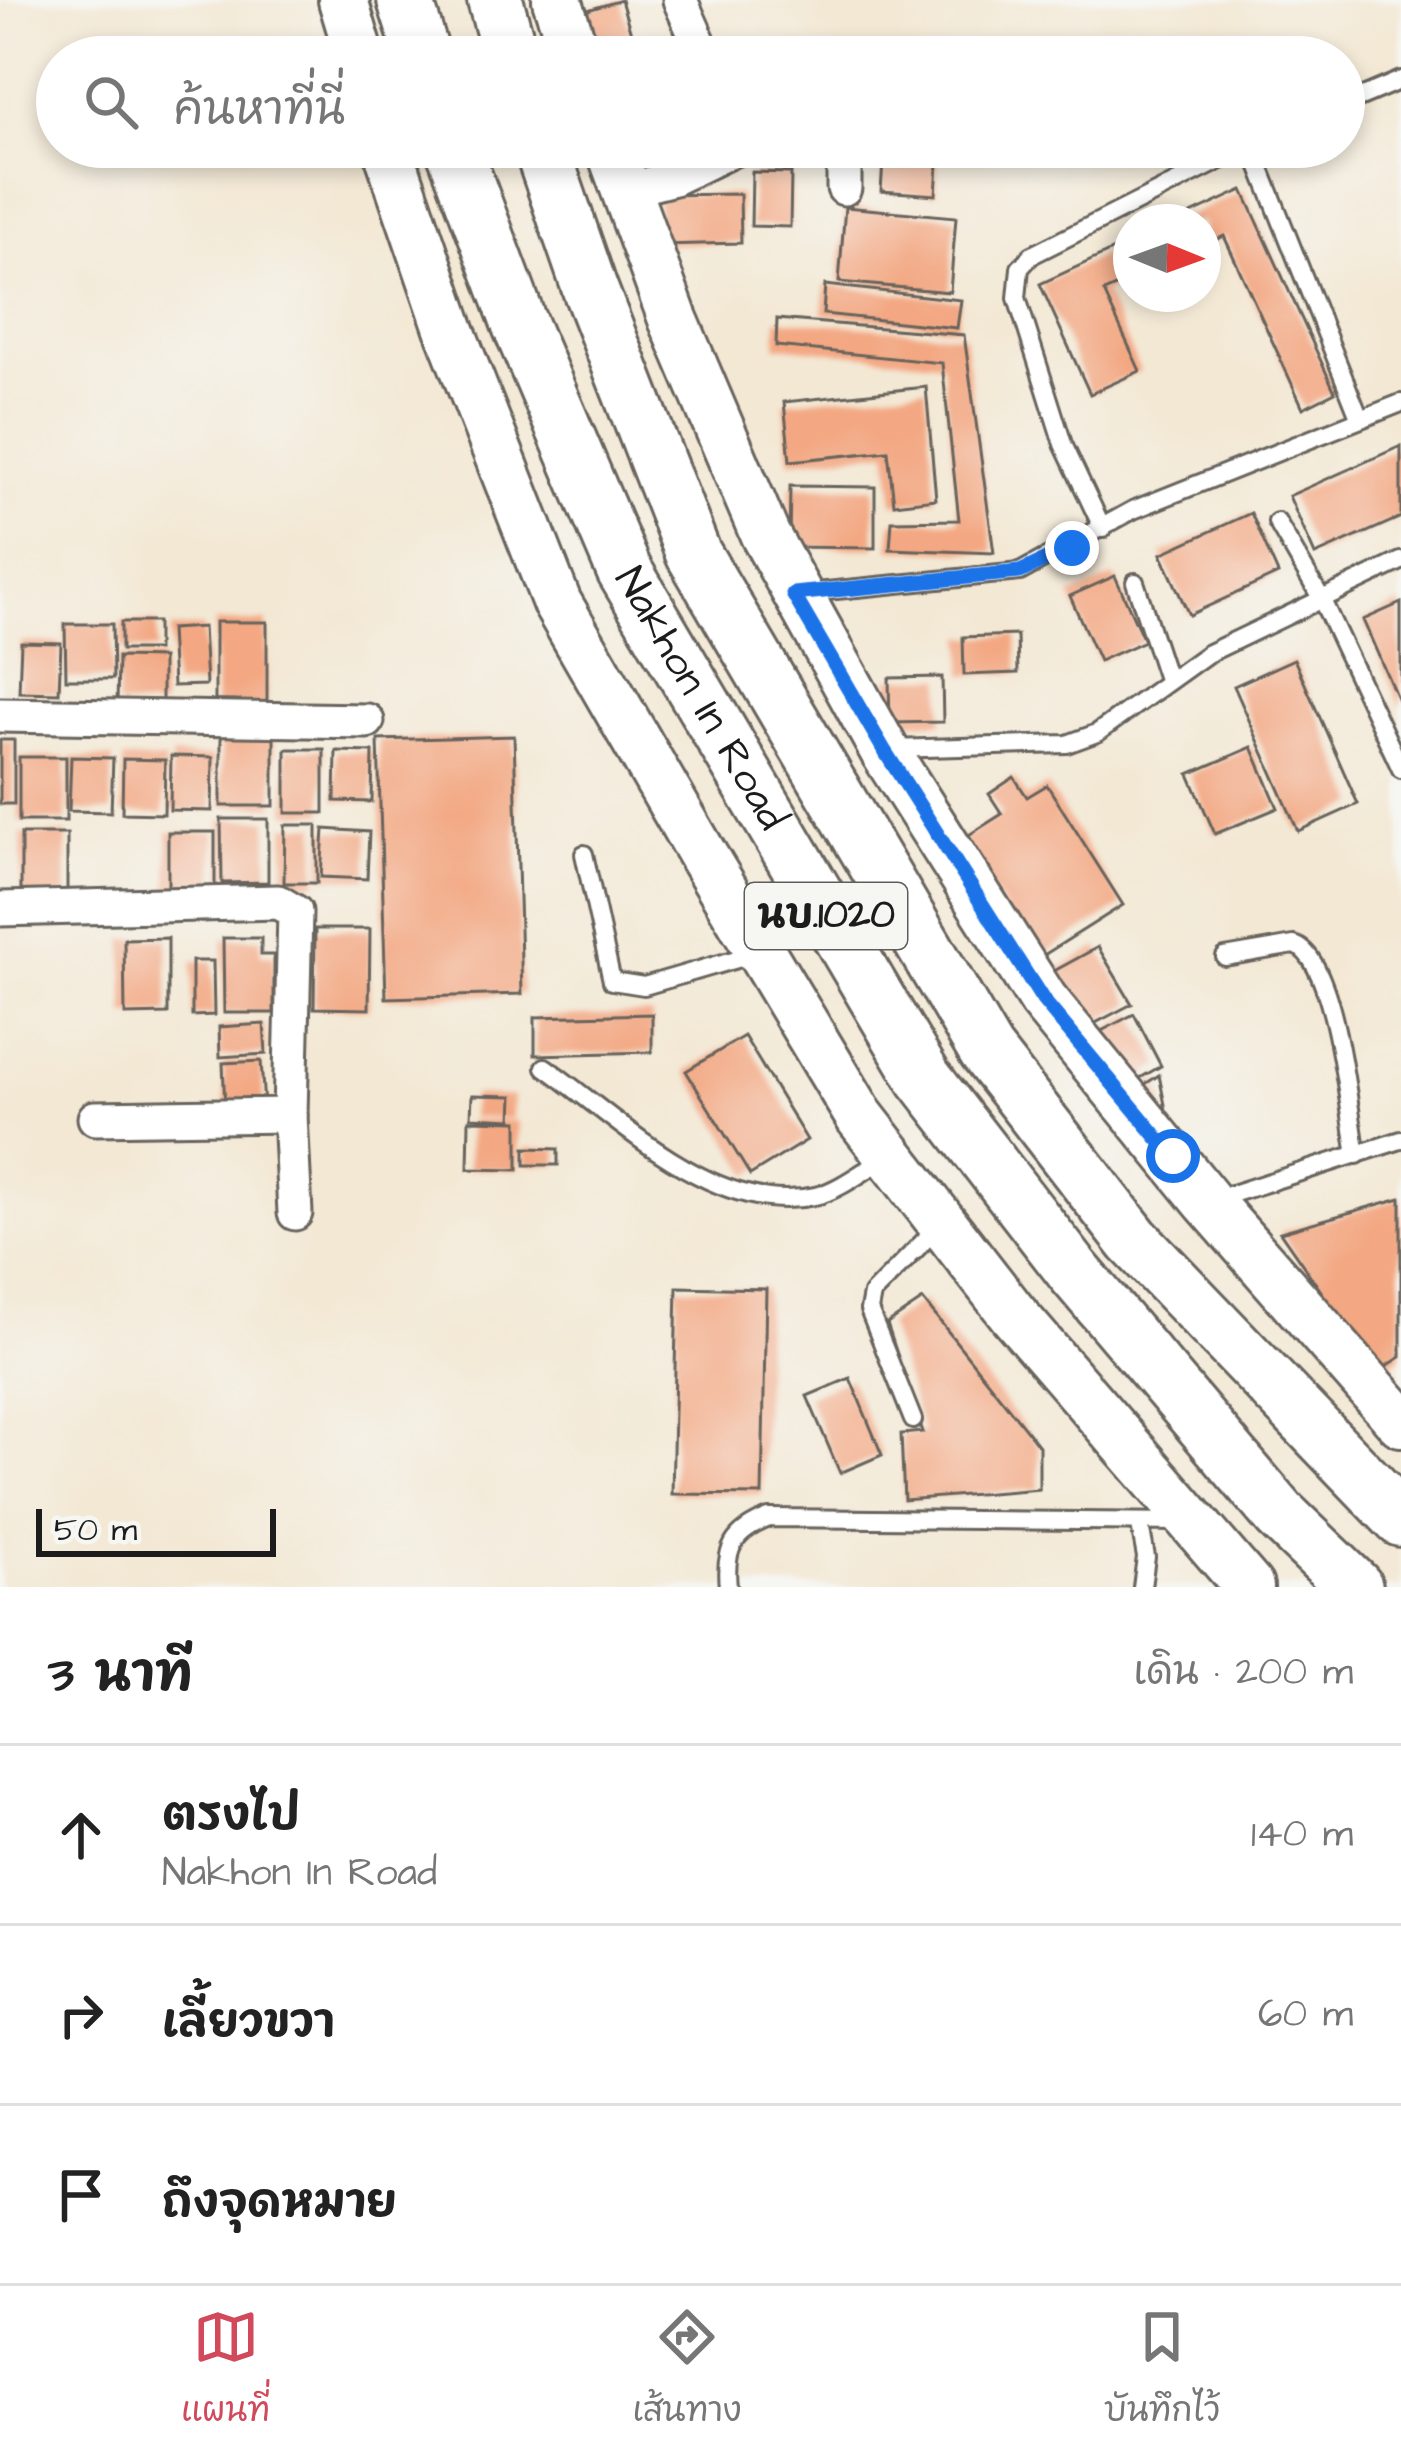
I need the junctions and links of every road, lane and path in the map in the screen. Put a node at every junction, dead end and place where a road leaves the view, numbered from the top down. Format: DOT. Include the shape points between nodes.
graph roads {
  1 [pos="344,0"];
  2 [pos="405,0"];
  3 [pos="495,0"];
  4 [pos="557,0"];
  5 [pos="680,0"];
  6 [pos="353,36"];
  7 [pos="416,36"];
  8 [pos="505,36"];
  9 [pos="568,36"];
  10 [pos="696,36"];
  11 [pos="1401,80"];
  12 [pos="1365,95"];
  13 [pos="394,168"];
  14 [pos="461,168"];
  15 [pos="548,168"];
  16 [pos="618,168"];
  17 [pos="695,168"];
  18 [pos="844,168"];
  19 [pos="1207,168"];
  20 [pos="1258,168"];
  21 [pos="844,188"];
  22 [pos="1401,403"];
  23 [pos="1360,419"];
  24 [pos="1277,522"];
  25 [pos="1103,529"];
  26 [pos="1401,561"];
  27 [pos="1135,582"];
  28 [pos="793,594"];
  29 [pos="1321,598"];
  30 [pos="1167,680"];
  31 [pos="0,716"];
  32 [pos="368,721"];
  33 [pos="884,750"];
  34 [pos="1401,769"];
  35 [pos="584,854"];
  36 [pos="0,909"];
  37 [pos="760,952"];
  38 [pos="1226,957"];
  39 [pos="545,1067"];
  40 [pos="290,1115"];
  41 [pos="95,1118"];
  42 [pos="1401,1140"];
  43 [pos="1357,1155"];
  44 [pos="889,1156"];
  45 [pos="1208,1202"];
  46 [pos="295,1213"];
  47 [pos="942,1223"];
  48 [pos="913,1420"];
  49 [pos="1401,1422"];
  50 [pos="1401,1519"];
  51 [pos="1189,1522"];
  52 [pos="1140,1526"];
  53 [pos="728,1587"];
  54 [pos="1142,1587"];
  55 [pos="1249,1587"];
  56 [pos="1354,1587"];
  1 -- 6 [label="main road"];
  2 -- 7 [label="main road"];
  3 -- 8 [label="main road"];
  4 -- 9 [label="main road"];
  5 -- 10 [label="street"];
  11 -- 12 [label="lane"];
  13 -- 37 [label="main road, Nakhon In Road / นบ.1020" via="557,603"];
  14 -- 56 [label="main road, Nakhon In Road / นบ.1020" via="624,570 924,1078 1089,1289 1280,1515"];
  15 -- 50 [label="main road, Nakhon In Road / นบ.1020" via="693,553 986,1051 1133,1240"];
  16 -- 17 [label="street" via="674,178"];
  16 -- 28 [label="main road, นบ.1020" via="673,319"];
  18 -- 21 [label="street"];
  19 -- 25 [label="lane" via="1020,268 1017,298 1063,444"];
  20 -- 23 [label="lane"];
  22 -- 23 [label="lane"];
  23 -- 25 [label="lane"];
  24 -- 29 [label="lane"];
  25 -- 28 [label="lane" via="1020,572"];
  26 -- 29 [label="lane"];
  27 -- 30 [label="lane"];
  28 -- 33 [label="main road, นบ.1020"];
  29 -- 30 [label="lane"];
  29 -- 34 [label="lane"];
  30 -- 33 [label="lane" via="1096,733 1066,744"];
  31 -- 32 [label="street"];
  33 -- 45 [label="main road, นบ.1020" via="1043,1000"];
  35 -- 37 [label="lane" via="612,981 644,986"];
  36 -- 40 [label="street" via="287,903 295,912"];
  37 -- 44 [label="main road, Nakhon In Road / นบ.1020"];
  38 -- 43 [label="lane" via="1294,945 1315,958"];
  39 -- 44 [label="lane" via="691,1172 757,1197 818,1196"];
  40 -- 41 [label="street"];
  40 -- 46 [label="street"];
  42 -- 43 [label="lane"];
  43 -- 45 [label="lane"];
  44 -- 47 [label="main road, Nakhon In Road / นบ.1020"];
  45 -- 49 [label="main road, นบ.1020"];
  47 -- 48 [label="lane" via="872,1294 868,1310"];
  47 -- 51 [label="main road, Nakhon In Road / นบ.1020"];
  51 -- 52 [label="lane"];
  51 -- 55 [label="main road, Nakhon In Road / นบ.1020"];
  52 -- 53 [label="lane" via="769,1519 742,1528 732,1541"];
  52 -- 54 [label="lane"];
}
